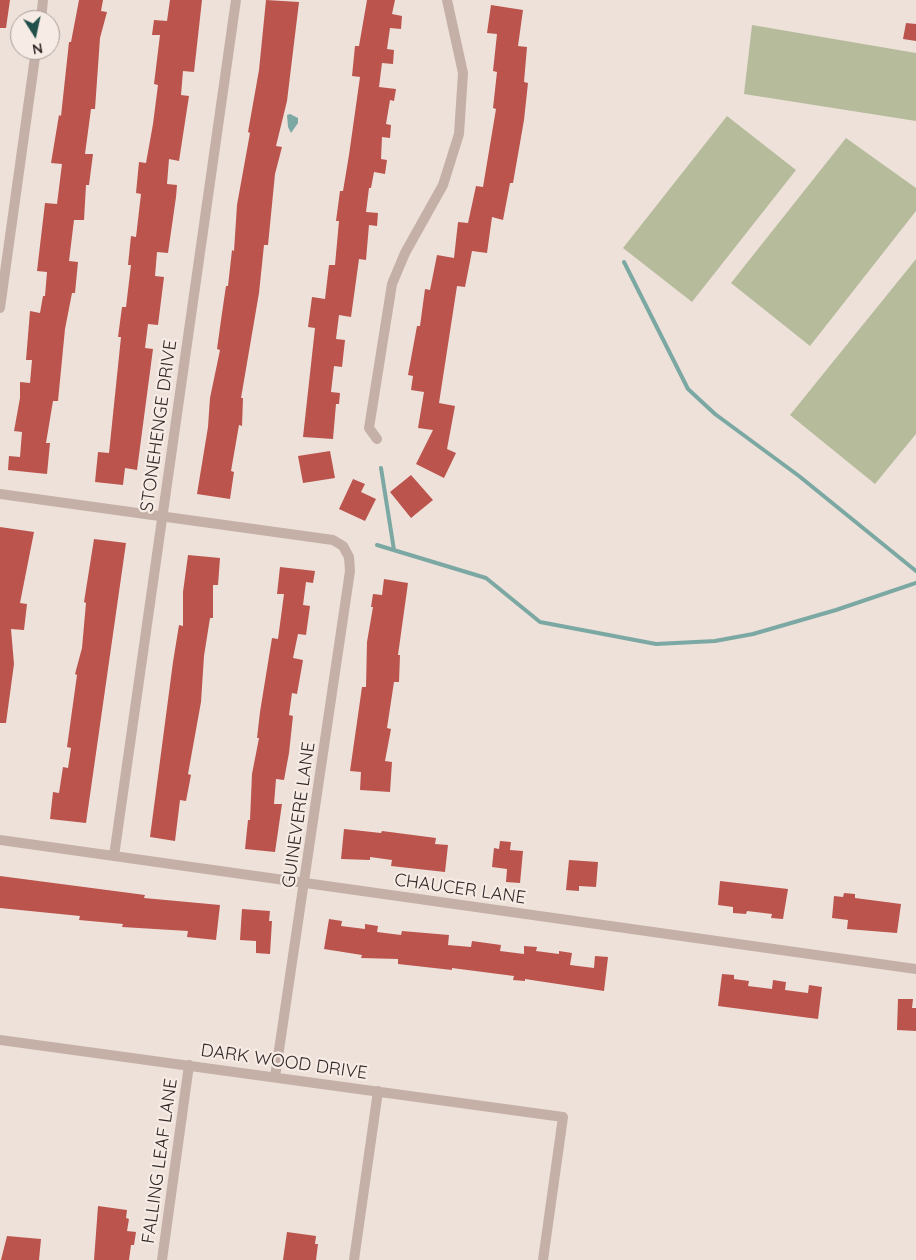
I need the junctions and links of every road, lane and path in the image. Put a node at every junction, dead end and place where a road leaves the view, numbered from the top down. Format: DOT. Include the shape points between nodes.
graph roads {
  1 [pos="236,0"];
  2 [pos="447,0"];
  3 [pos="35,60"];
  4 [pos="0,308"];
  5 [pos="377,439"];
  6 [pos="0,494"];
  7 [pos="163,518"];
  8 [pos="0,840"];
  9 [pos="114,856"];
  10 [pos="306,883"];
  11 [pos="916,969"];
  12 [pos="0,1040"];
  13 [pos="189,1066"];
  14 [pos="275,1077"];
  15 [pos="378,1091"];
  16 [pos="162,1260"];
  17 [pos="354,1260"];
  18 [pos="543,1260"];
  1 -- 7 [label="street, STONEHENGE DRIVE"];
  2 -- 5 [label="street" via="463,72 459,134 443,185 405,253 392,284 370,428"];
  3 -- 4 [label="street"];
  6 -- 7 [label="street"];
  7 -- 9 [label="street, STONEHENGE DRIVE"];
  7 -- 10 [label="street, GUINEVERE LANE" via="333,540 343,546 349,557 350,571"];
  8 -- 9 [label="street, CHAUCER LANE"];
  9 -- 10 [label="street, CHAUCER LANE"];
  10 -- 11 [label="street, CHAUCER LANE"];
  10 -- 14 [label="street, GUINEVERE LANE"];
  12 -- 13 [label="street, DARK WOOD DRIVE"];
  13 -- 14 [label="street, DARK WOOD DRIVE"];
  13 -- 16 [label="street, FALLING LEAF LANE"];
  14 -- 15 [label="street, DARK WOOD DRIVE"];
  15 -- 17 [label="street"];
  15 -- 18 [label="street, DARK WOOD DRIVE" via="563,1117"];
}
